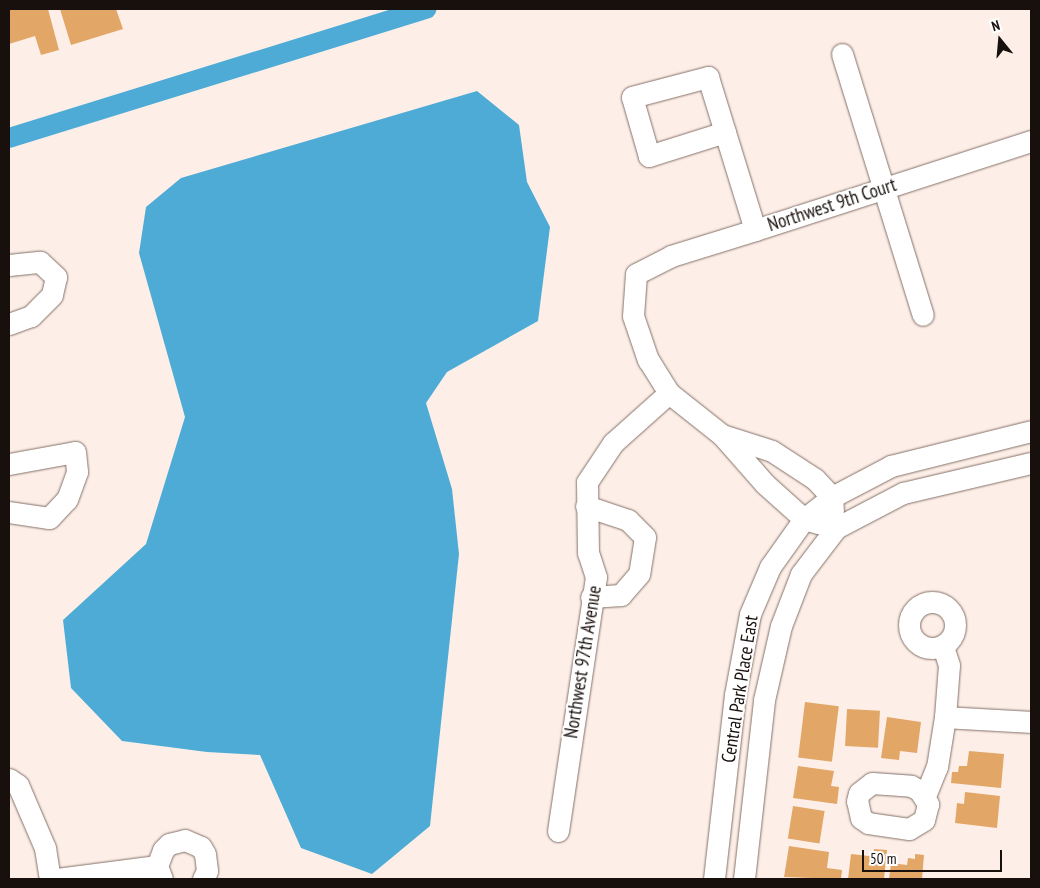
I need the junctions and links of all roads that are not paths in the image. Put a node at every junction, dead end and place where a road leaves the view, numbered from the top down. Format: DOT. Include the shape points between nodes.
graph roads {
  1 [pos="842,54"];
  2 [pos="725,132"];
  3 [pos="1031,141"];
  4 [pos="884,188"];
  5 [pos="755,230"];
  6 [pos="9,265"];
  7 [pos="923,315"];
  8 [pos="9,324"];
  9 [pos="669,393"];
  10 [pos="1031,431"];
  11 [pos="722,436"];
  12 [pos="1031,463"];
  13 [pos="9,464"];
  14 [pos="832,497"];
  15 [pos="586,506"];
  16 [pos="9,512"];
  17 [pos="804,520"];
  18 [pos="836,528"];
  19 [pos="591,597"];
  20 [pos="943,646"];
  21 [pos="945,717"];
  22 [pos="1031,722"];
  23 [pos="9,779"];
  24 [pos="925,796"];
  25 [pos="558,830"];
  26 [pos="160,873"];
  27 [pos="50,879"];
  28 [pos="57,879"];
  29 [pos="203,879"];
  30 [pos="714,879"];
  31 [pos="744,879"];
  1 -- 4 [label="street"];
  2 -- 2 [label="street, Northwest 9th Court" via="708,77 632,97 649,156"];
  2 -- 5 [label="street, Northwest 9th Court"];
  3 -- 4 [label="street, Northwest 9th Court"];
  4 -- 5 [label="street, Northwest 9th Court"];
  4 -- 7 [label="street"];
  5 -- 9 [label="street" via="671,256 636,274 633,316 648,360"];
  6 -- 8 [label="street" via="40,262 56,277 52,295 32,316"];
  9 -- 11 [label="street"];
  9 -- 15 [label="street, Northwest 97th Avenue" via="613,443 587,482"];
  10 -- 14 [label="street, Central Park Place East" via="891,466"];
  11 -- 14 [label="street" via="772,451 815,479"];
  11 -- 17 [label="street" via="765,484"];
  12 -- 18 [label="street, Central Park Place East" via="903,493"];
  13 -- 16 [label="street" via="76,452 77,472 68,499 49,518"];
  14 -- 17 [label="street, Central Park Place East"];
  14 -- 18 [label="street"];
  15 -- 19 [label="street, Northwest 97th Avenue" via="588,552 596,577"];
  15 -- 19 [label="street" via="628,520 646,537 638,574 621,595"];
  17 -- 18 [label="street"];
  17 -- 30 [label="street, Central Park Place East" via="770,568 750,614 735,695"];
  18 -- 31 [label="street, Central Park Place East" via="801,574 781,626 764,700"];
  19 -- 25 [label="street, Northwest 97th Avenue"];
  20 -- 21 [label="street" via="948,665"];
  21 -- 22 [label="street"];
  21 -- 24 [label="street" via="937,767"];
  23 -- 27 [label="street" via="18,785 45,848"];
  26 -- 28 [label="street"];
  26 -- 29 [label="street" via="162,850 169,844 185,840 200,848 208,863"];
}
